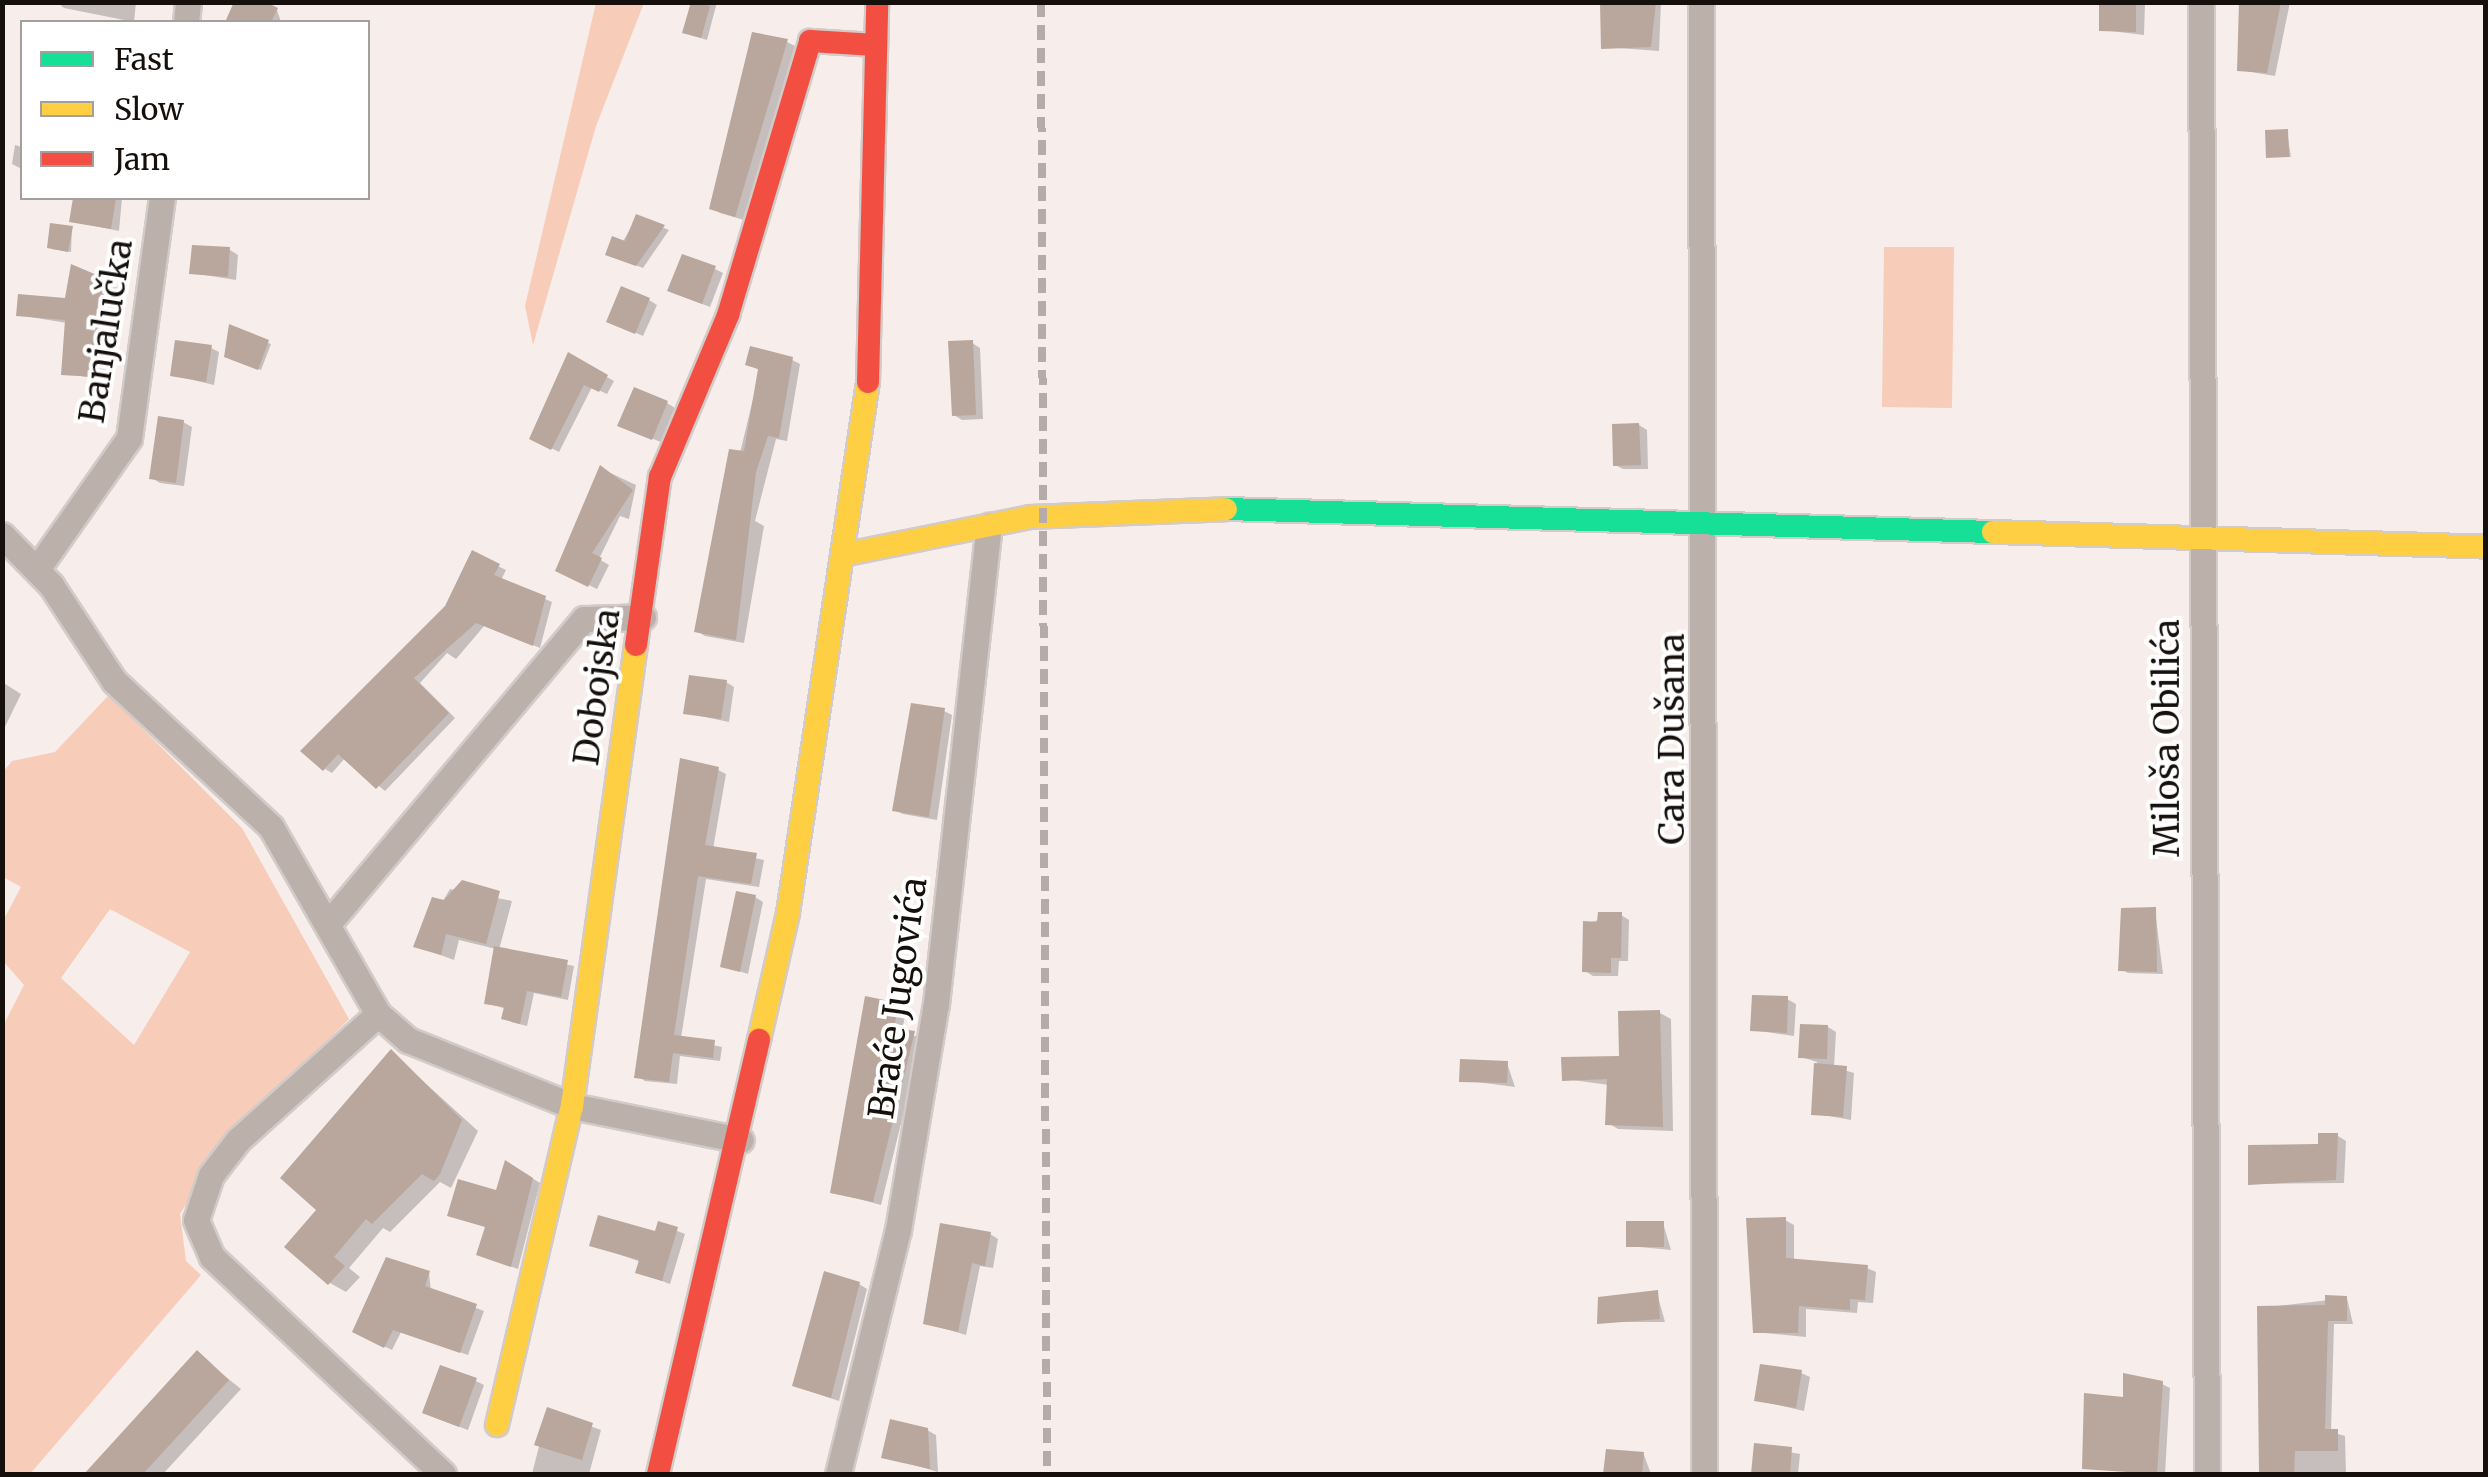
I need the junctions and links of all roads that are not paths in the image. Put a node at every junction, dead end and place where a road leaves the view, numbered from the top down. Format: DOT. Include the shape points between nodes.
graph roads {
  1 [pos="878,2"];
  2 [pos="1701,2"];
  3 [pos="2201,2"];
  4 [pos="876,46"];
  5 [pos="162,200"];
  6 [pos="989,526"];
  7 [pos="1707,530"];
  8 [pos="2,535"];
  9 [pos="2204,545"];
  10 [pos="2486,548"];
  11 [pos="847,554"];
  12 [pos="37,569"];
  13 [pos="643,617"];
  14 [pos="328,924"];
  15 [pos="378,1014"];
  16 [pos="572,1106"];
  17 [pos="741,1140"];
  18 [pos="497,1424"];
  19 [pos="443,1474"];
  20 [pos="658,1474"];
  21 [pos="838,1474"];
  22 [pos="1704,1474"];
  23 [pos="2207,1474"];
  1 -- 4 [label="street"];
  2 -- 7 [label="street, Cara Dušana"];
  3 -- 9 [label="street, Miloša Obilića"];
  4 -- 11 [label="street" via="868,387"];
  4 -- 13 [label="street, Dobojska" via="810,41 728,315 660,476"];
  5 -- 12 [label="street, Banjalučka" via="129,438"];
  6 -- 7 [label="street" via="1174,507"];
  6 -- 11 [label="street"];
  6 -- 21 [label="street, Braće Jugovića" via="936,1004 898,1230"];
  7 -- 9 [label="street"];
  7 -- 22 [label="street, Cara Dušana"];
  8 -- 12 [label="street"];
  9 -- 10 [label="street"];
  9 -- 23 [label="street, Miloša Obilića"];
  11 -- 17 [label="street"];
  12 -- 14 [label="street" via="114,681 271,827"];
  13 -- 14 [label="street" via="584,619"];
  13 -- 16 [label="street, Dobojska"];
  14 -- 15 [label="street"];
  15 -- 16 [label="street" via="450,1061"];
  15 -- 19 [label="street" via="238,1140 211,1175 196,1220 212,1257"];
  16 -- 17 [label="street"];
  16 -- 18 [label="street, Dobojska"];
  17 -- 20 [label="street"];
}
